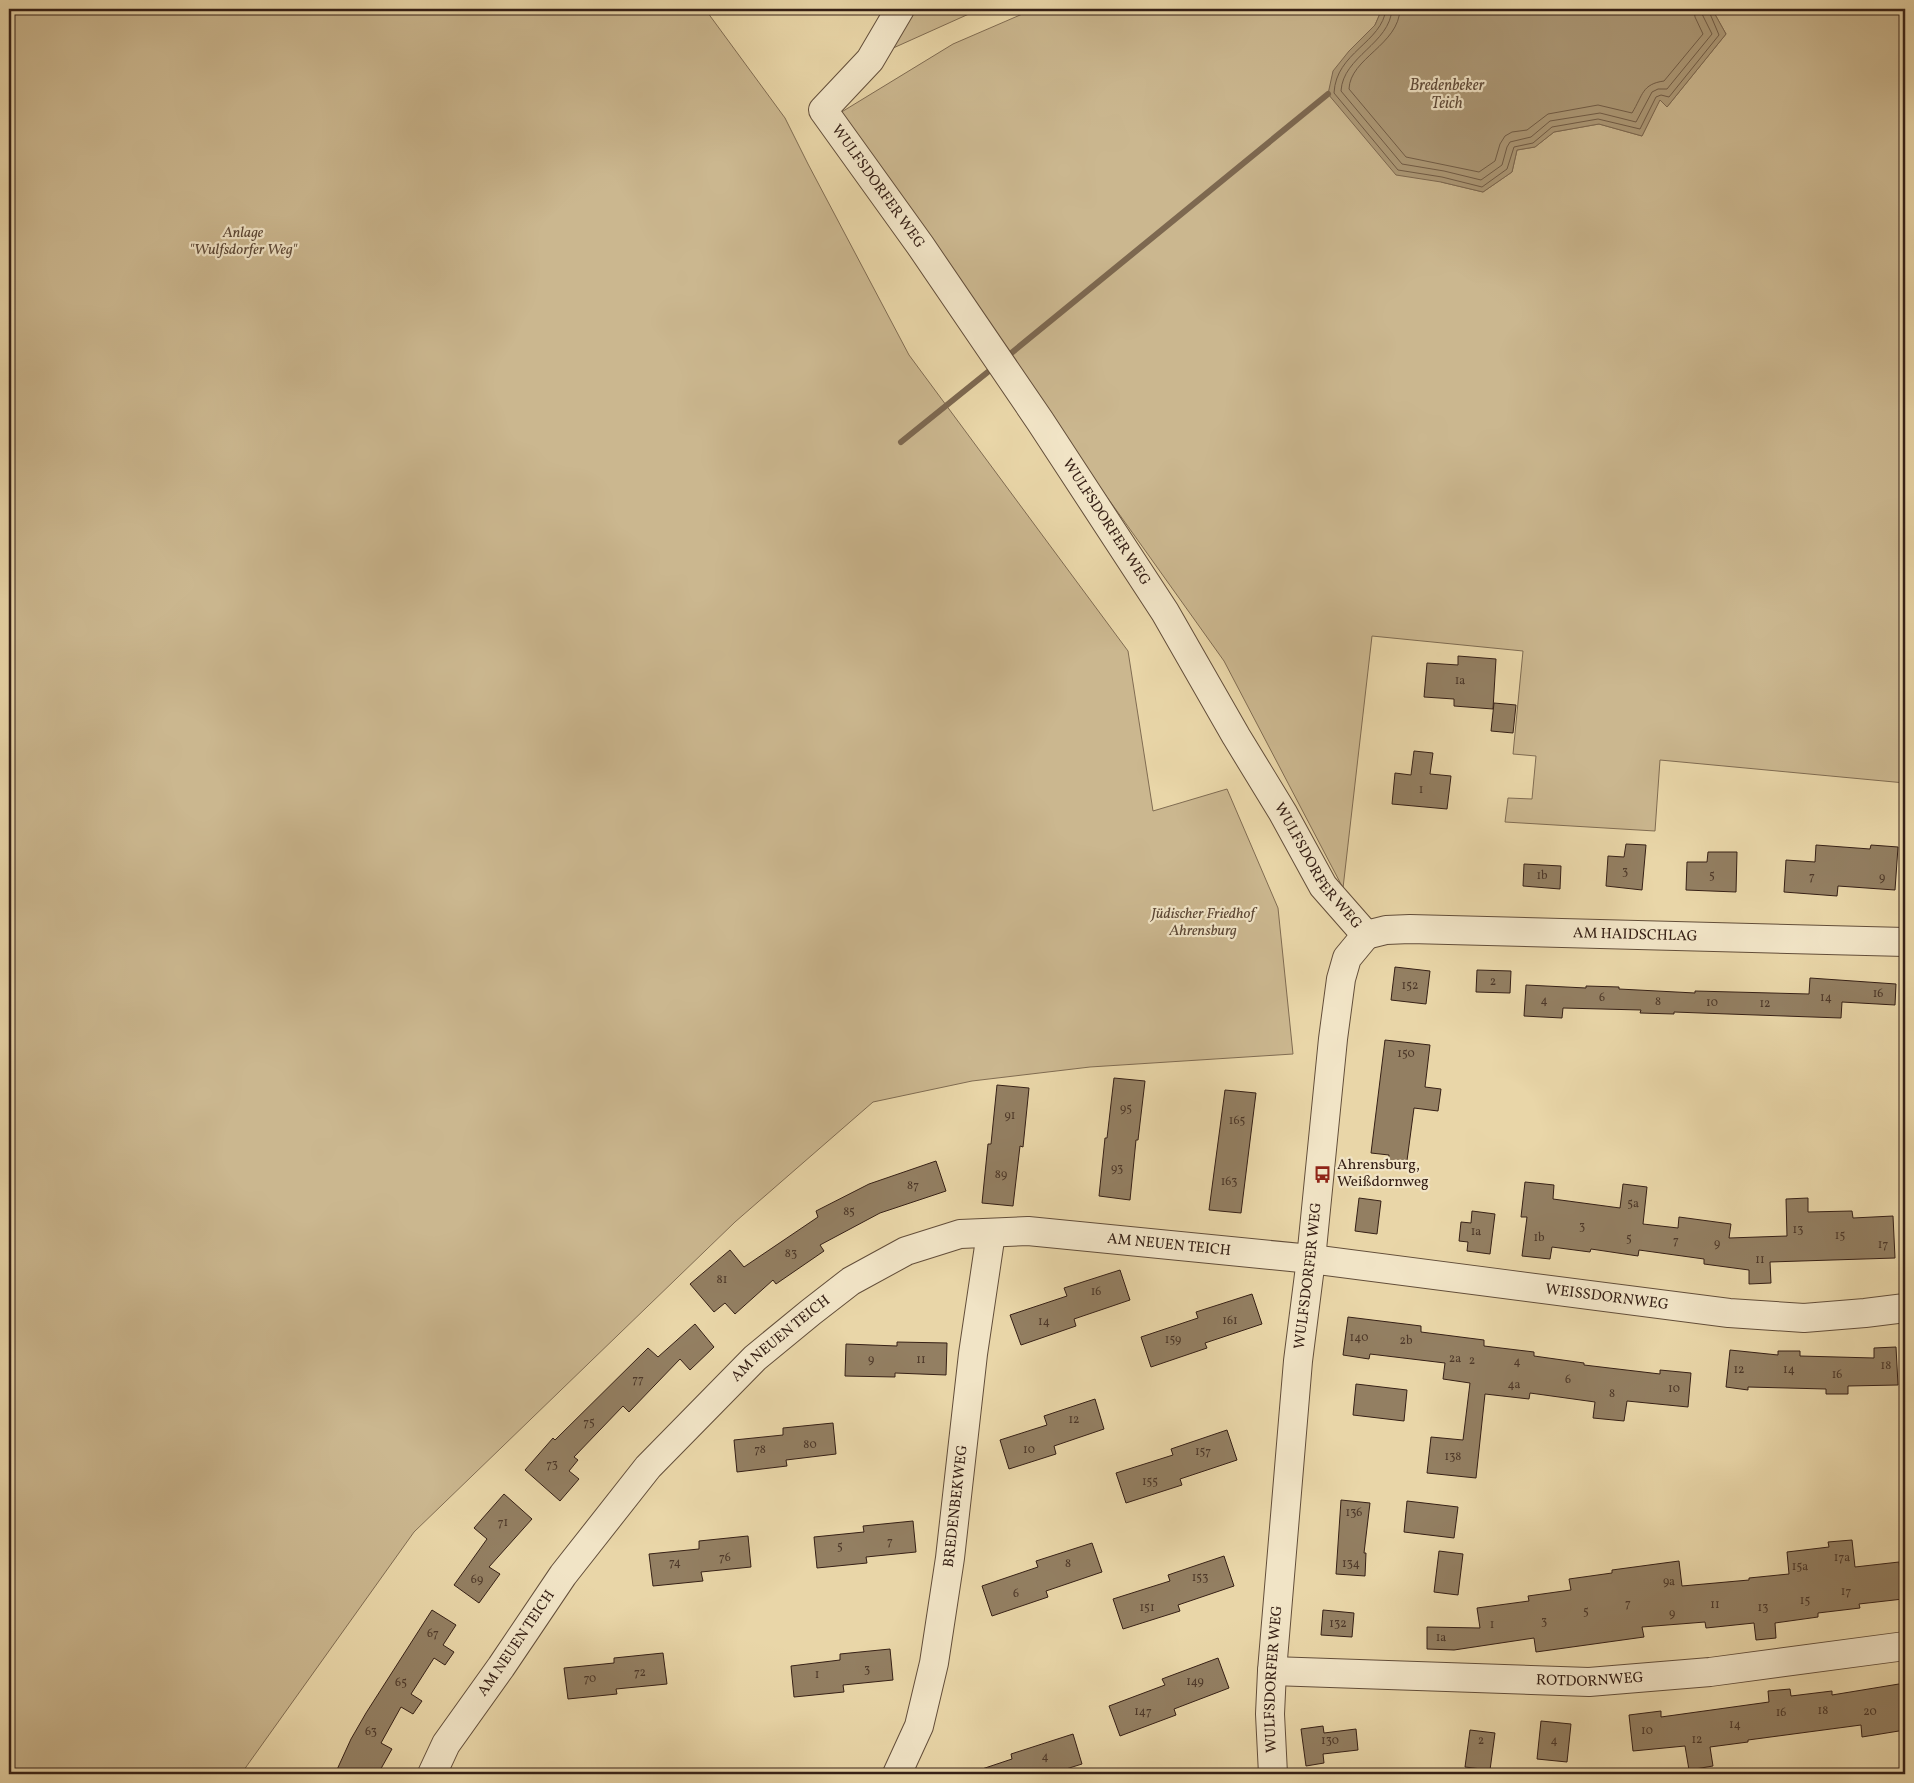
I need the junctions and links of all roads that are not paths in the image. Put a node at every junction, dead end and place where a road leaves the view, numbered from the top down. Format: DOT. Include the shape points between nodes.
graph roads {
  1 [pos="900,9"];
  2 [pos="1366,935"];
  3 [pos="1905,942"];
  4 [pos="991,1233"];
  5 [pos="1311,1259"];
  6 [pos="1905,1308"];
  7 [pos="1905,1646"];
  8 [pos="1272,1671"];
  9 [pos="432,1774"];
  10 [pos="898,1774"];
  11 [pos="1273,1774"];
  1 -- 2 [label="street, WULFSDORFER WEG" via="870,60 823,110 1020,390 1165,612 1323,886"];
  2 -- 3 [label="street, AM HAIDSCHLAG" via="1410,929"];
  2 -- 5 [label="street, WULFSDORFER WEG" via="1347,958 1341,979"];
  4 -- 5 [label="street, AM NEUEN TEICH" via="1028,1231"];
  4 -- 9 [label="street, AM NEUEN TEICH" via="960,1234 906,1251 851,1281 755,1358 648,1467 570,1565 446,1744"];
  4 -- 10 [label="street, BREDENBEKWEG" via="934,1663 919,1726"];
  5 -- 6 [label="street, WEISSDORNWEG" via="1729,1313 1804,1318"];
  5 -- 8 [label="street, WULFSDORFER WEG" via="1298,1361"];
  7 -- 8 [label="street, ROTDORNWEG" via="1710,1672 1589,1682"];
  8 -- 11 [label="street, WULFSDORFER WEG"];
}
